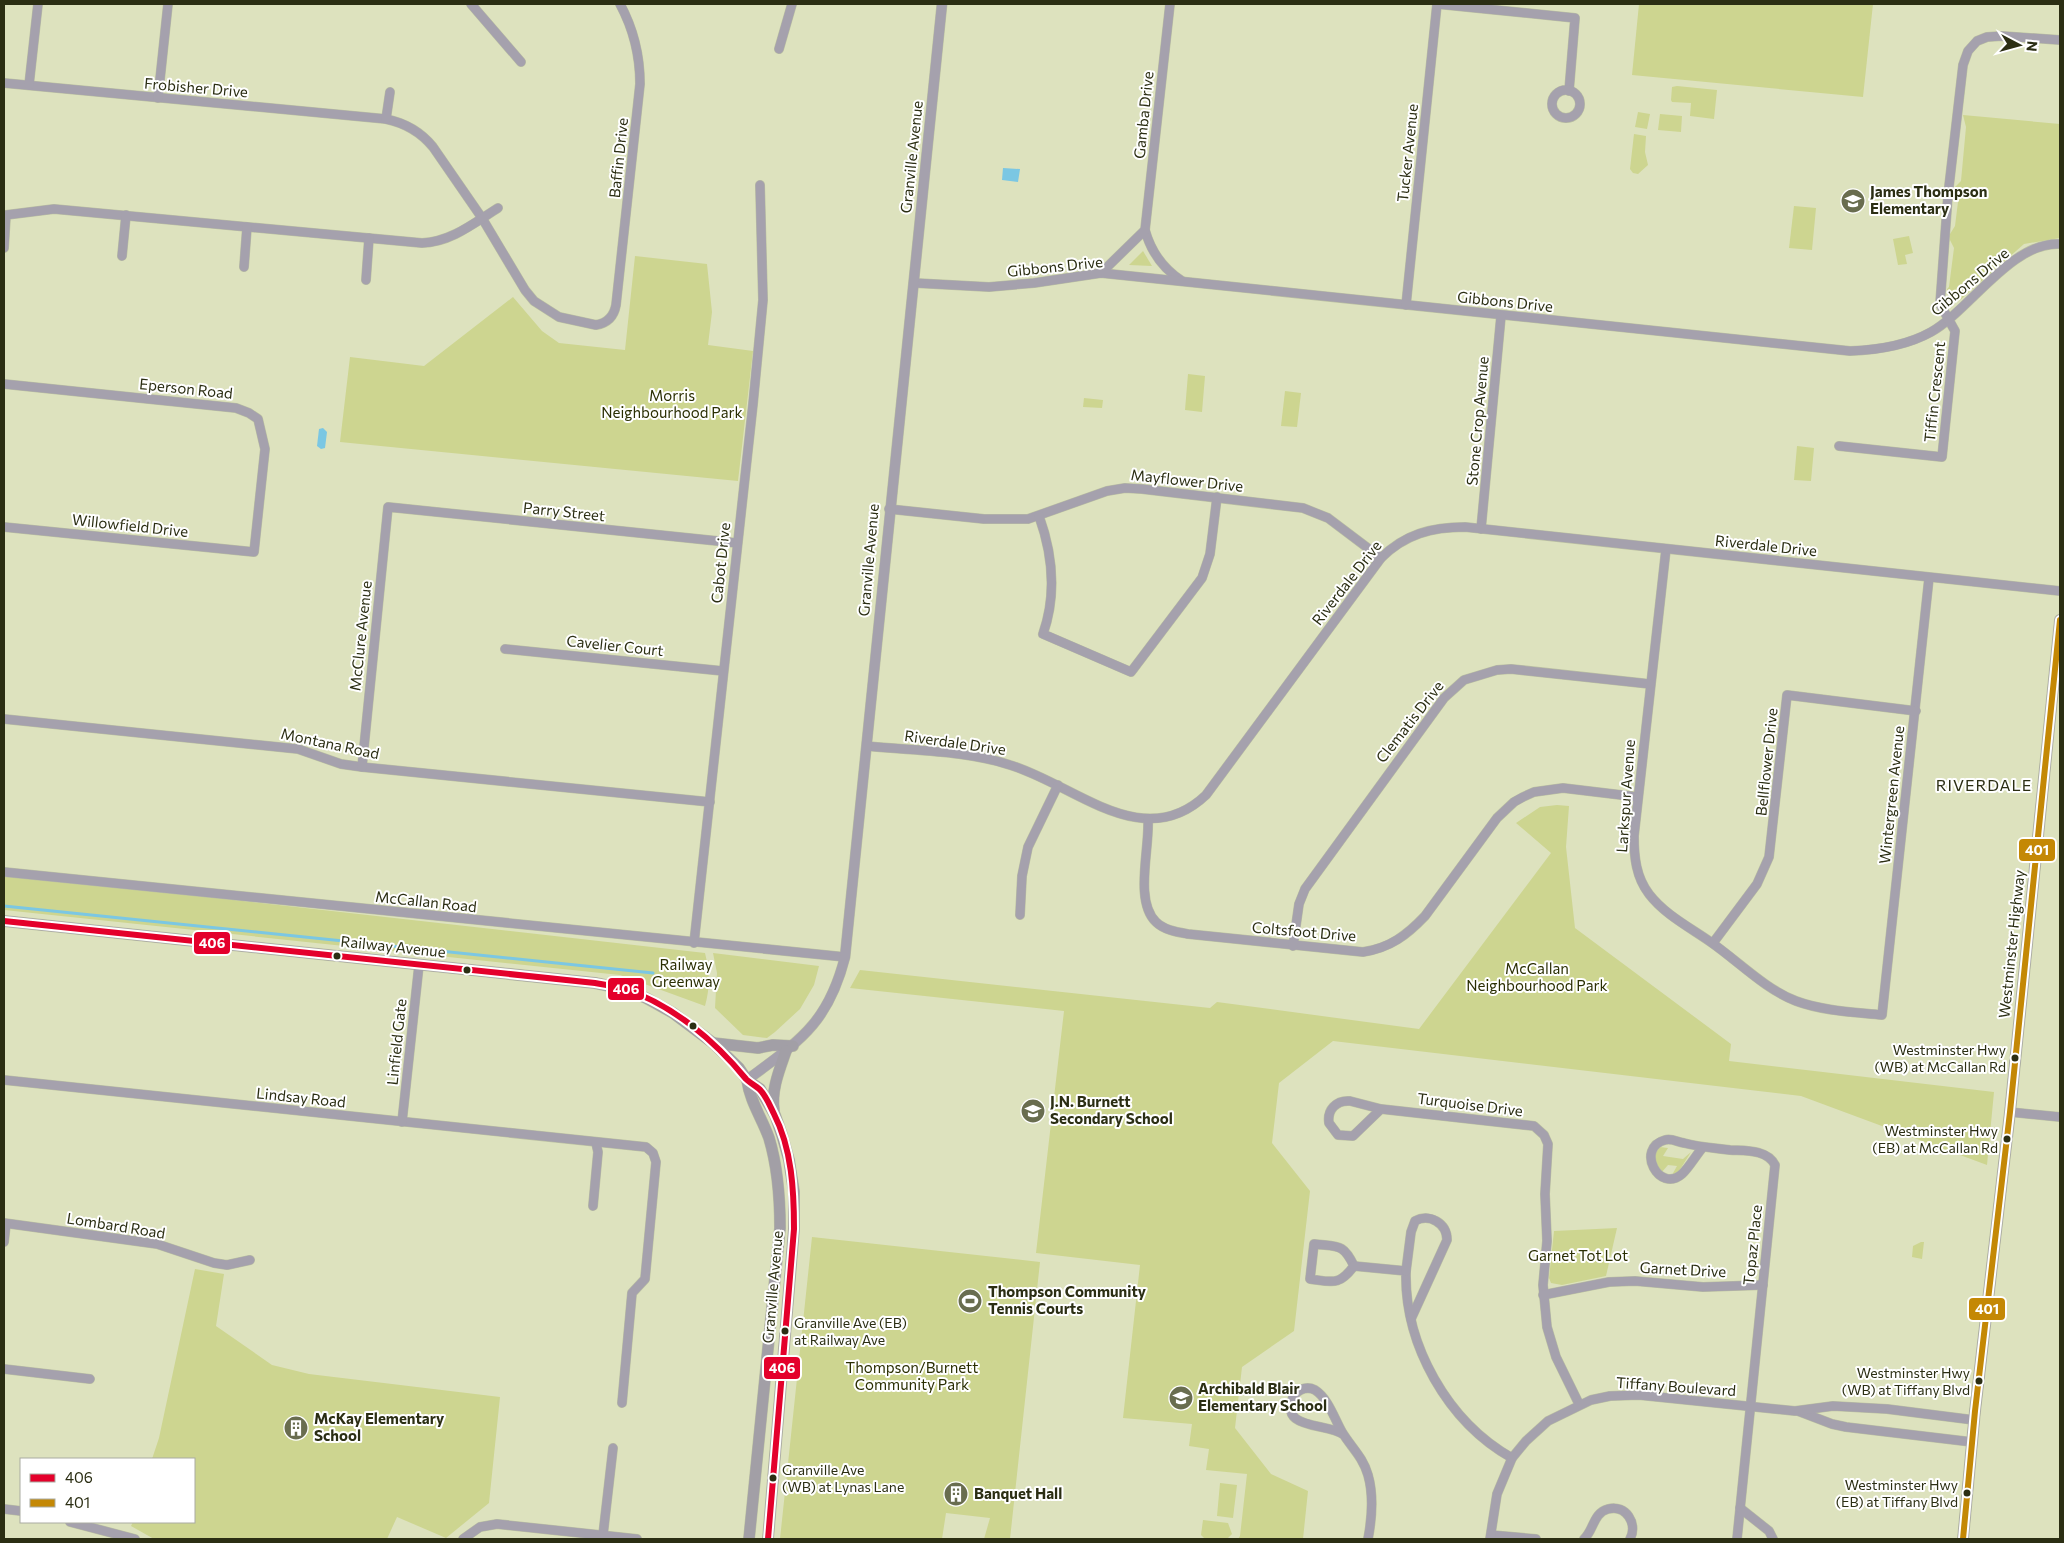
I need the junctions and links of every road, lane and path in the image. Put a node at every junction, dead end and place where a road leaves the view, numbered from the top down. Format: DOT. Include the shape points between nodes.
graph roads {
  1 [pos="38,4"];
  2 [pos="168,4"];
  3 [pos="471,4"];
  4 [pos="620,4"];
  5 [pos="792,4"];
  6 [pos="942,4"];
  7 [pos="1170,4"];
  8 [pos="1437,4"];
  9 [pos="2060,40"];
  10 [pos="779,49"];
  11 [pos="520,62"];
  12 [pos="4,83"];
  13 [pos="29,85"];
  14 [pos="1569,91"];
  15 [pos="390,92"];
  16 [pos="158,98"];
  17 [pos="386,119"];
  18 [pos="760,185"];
  19 [pos="498,208"];
  20 [pos="126,215"];
  21 [pos="482,218"];
  22 [pos="247,227"];
  23 [pos="1145,230"];
  24 [pos="369,238"];
  25 [pos="2060,244"];
  26 [pos="4,248"];
  27 [pos="122,256"];
  28 [pos="244,267"];
  29 [pos="1101,273"];
  30 [pos="366,280"];
  31 [pos="914,283"];
  32 [pos="1186,283"];
  33 [pos="1406,305"];
  34 [pos="1501,316"];
  35 [pos="611,317"];
  36 [pos="1950,319"];
  37 [pos="4,384"];
  38 [pos="1839,446"];
  39 [pos="1217,498"];
  40 [pos="388,507"];
  41 [pos="889,509"];
  42 [pos="1039,516"];
  43 [pos="4,527"];
  44 [pos="1482,529"];
  45 [pos="737,544"];
  46 [pos="1666,549"];
  47 [pos="254,552"];
  48 [pos="1381,558"];
  49 [pos="1929,578"];
  50 [pos="2060,591"];
  51 [pos="2060,620"];
  52 [pos="505,649"];
  53 [pos="723,671"];
  54 [pos="1650,684"];
  55 [pos="1916,711"];
  56 [pos="4,719"];
  57 [pos="867,746"];
  58 [pos="362,767"];
  59 [pos="1058,785"];
  60 [pos="1638,797"];
  61 [pos="710,802"];
  62 [pos="1148,819"];
  63 [pos="4,872"];
  64 [pos="1020,915"];
  65 [pos="4,920"];
  66 [pos="694,943"];
  67 [pos="1713,943"];
  68 [pos="1293,946"];
  69 [pos="845,957"];
  70 [pos="419,965"];
  71 [pos="1882,1015"];
  72 [pos="713,1043"];
  73 [pos="789,1048"];
  74 [pos="4,1080"];
  75 [pos="747,1080"];
  76 [pos="1381,1109"];
  77 [pos="2010,1112"];
  78 [pos="775,1116"];
  79 [pos="2060,1117"];
  80 [pos="402,1122"];
  81 [pos="596,1143"];
  82 [pos="1703,1147"];
  83 [pos="592,1206"];
  84 [pos="5,1224"];
  85 [pos="4,1242"];
  86 [pos="250,1260"];
  87 [pos="1354,1266"];
  88 [pos="1406,1271"];
  89 [pos="1763,1285"];
  90 [pos="1544,1295"];
  91 [pos="1411,1319"];
  92 [pos="4,1369"];
  93 [pos="90,1378"];
  94 [pos="622,1403"];
  95 [pos="1579,1404"];
  96 [pos="1751,1406"];
  97 [pos="1795,1410"];
  98 [pos="1974,1420"];
  99 [pos="1344,1435"];
  100 [pos="1972,1442"];
  101 [pos="613,1448"];
  102 [pos="1512,1458"];
  103 [pos="1740,1508"];
  104 [pos="4,1509"];
  105 [pos="20,1511"];
  106 [pos="73,1523"];
  107 [pos="603,1535"];
  108 [pos="112,1536"];
  109 [pos="1490,1537"];
  110 [pos="134,1539"];
  111 [pos="463,1539"];
  112 [pos="638,1539"];
  113 [pos="749,1539"];
  114 [pos="768,1539"];
  115 [pos="1368,1539"];
  116 [pos="1536,1539"];
  117 [pos="1584,1539"];
  118 [pos="1630,1539"];
  119 [pos="1737,1539"];
  120 [pos="1773,1539"];
  121 [pos="1962,1539"];
  1 -- 13 [label="street"];
  2 -- 16 [label="street"];
  3 -- 11 [label="street"];
  4 -- 35 [label="street, Baffin Drive" via="638,50 640,84 616,305"];
  5 -- 10 [label="street"];
  6 -- 31 [label="street, Granville Avenue"];
  7 -- 23 [label="street, Gamba Drive"];
  8 -- 14 [label="street" via="1575,18"];
  8 -- 33 [label="street, Tucker Avenue"];
  9 -- 36 [label="street" via="1987,37 1977,41 1968,51 1963,65 1948,195 1940,304"];
  12 -- 13 [label="street, Frobisher Drive"];
  13 -- 16 [label="street, Frobisher Drive"];
  15 -- 17 [label="street"];
  16 -- 17 [label="street, Frobisher Drive"];
  17 -- 21 [label="street, Frobisher Drive" via="409,126 425,138"];
  18 -- 45 [label="street, Cabot Drive" via="762,300"];
  19 -- 21 [label="street"];
  20 -- 22 [label="street"];
  20 -- 26 [label="street" via="64,209 6,216"];
  20 -- 27 [label="street"];
  21 -- 24 [label="street" via="434,243"];
  21 -- 35 [label="street, Frobisher Drive" via="525,290 545,310 588,324 601,324"];
  22 -- 24 [label="street"];
  22 -- 28 [label="street"];
  23 -- 29 [label="street"];
  23 -- 32 [label="street, Gamba Drive" via="1156,258"];
  24 -- 30 [label="street"];
  25 -- 36 [label="street, Gibbons Drive" via="2036,248 2019,258"];
  29 -- 31 [label="street, Gibbons Drive" via="989,287"];
  29 -- 32 [label="street, Gibbons Drive"];
  31 -- 41 [label="street, Granville Avenue"];
  32 -- 33 [label="street, Gibbons Drive"];
  33 -- 34 [label="street, Gibbons Drive"];
  34 -- 36 [label="street, Gibbons Drive" via="1850,351 1903,344 1930,333"];
  34 -- 44 [label="street, Stone Crop Avenue"];
  36 -- 38 [label="street, Tiffin Crescent" via="1955,331 1942,457"];
  37 -- 47 [label="street, Eperson Road" via="206,403 249,412 258,419 265,449"];
  39 -- 42 [label="street, Mayflower Drive" via="1125,488 1094,494"];
  39 -- 42 [label="street" via="1210,554 1202,578 1131,672 1043,634 1053,582"];
  39 -- 48 [label="street, Mayflower Drive" via="1292,505 1314,512 1328,518"];
  40 -- 45 [label="street, Parry Street"];
  40 -- 58 [label="street, McClure Avenue"];
  41 -- 42 [label="street, Mayflower Drive" via="1001,520"];
  41 -- 57 [label="street, Granville Avenue"];
  43 -- 47 [label="street, Willowfield Drive"];
  44 -- 46 [label="street, Riverdale Drive"];
  44 -- 48 [label="street, Riverdale Drive" via="1453,527 1427,530 1403,540"];
  45 -- 53 [label="street, Cabot Drive"];
  46 -- 49 [label="street, Riverdale Drive"];
  46 -- 54 [label="street, Larkspur Avenue"];
  48 -- 62 [label="street, Riverdale Drive" via="1206,795 1171,816"];
  49 -- 50 [label="street, Riverdale Drive"];
  49 -- 55 [label="street, Wintergreen Avenue"];
  51 -- 77 [label="main road, Westminster Highway"];
  52 -- 53 [label="street, Cavelier Court"];
  53 -- 61 [label="street, Cabot Drive"];
  54 -- 60 [label="street, Larkspur Avenue"];
  54 -- 68 [label="street, Clematis Drive" via="1511,669 1486,672 1457,685 1444,698 1316,872 1299,904"];
  55 -- 67 [label="street, Bellflower Drive" via="1787,695 1769,857 1756,884"];
  55 -- 71 [label="street, Wintergreen Avenue"];
  56 -- 58 [label="street, Montana Road" via="298,749 341,764"];
  57 -- 59 [label="street, Riverdale Drive" via="980,758 1010,765"];
  57 -- 69 [label="street, Granville Avenue"];
  58 -- 61 [label="street, Montana Road"];
  59 -- 62 [label="street, Riverdale Drive" via="1122,816"];
  59 -- 64 [label="street" via="1028,847 1022,876"];
  60 -- 67 [label="street, Larkspur Avenue" via="1634,848 1643,883 1649,894 1668,912"];
  60 -- 68 [label="street, Coltsfoot Drive" via="1563,788 1534,792 1514,802 1497,818 1425,916 1399,940 1377,950 1363,952"];
  61 -- 66 [label="street, Cabot Drive"];
  62 -- 68 [label="street, Coltsfoot Drive" via="1145,905 1155,921 1172,931 1188,934"];
  63 -- 66 [label="street, McCallan Road"];
  65 -- 70 [label="main road, Railway Avenue"];
  66 -- 69 [label="street, McCallan Road"];
  67 -- 71 [label="street, Larkspur Avenue" via="1794,1000 1819,1008"];
  69 -- 73 [label="street, Granville Avenue" via="834,993 824,1012"];
  70 -- 72 [label="main road, Railway Avenue" via="595,983 624,989 673,1013"];
  70 -- 80 [label="street, Linfield Gate"];
  72 -- 73 [label="main road"];
  72 -- 75 [label="main road, Railway Avenue"];
  73 -- 75 [label="street, Granville Avenue"];
  73 -- 78 [label="main road" via="775,1080"];
  74 -- 80 [label="street, Lindsay Road"];
  75 -- 78 [label="main road, Granville Avenue" via="760,1089"];
  75 -- 113 [label="main road, Granville Avenue" via="749,1095 768,1138 780,1192 780,1228"];
  76 -- 76 [label="street" via="1350,1101 1339,1102 1331,1109 1329,1123 1338,1135 1353,1136"];
  76 -- 90 [label="street, Turquoise Drive" via="1534,1126 1540,1130 1548,1151"];
  77 -- 79 [label="street"];
  77 -- 98 [label="main road, Westminster Highway"];
  78 -- 114 [label="main road, Granville Avenue" via="789,1160 794,1192 794,1229"];
  80 -- 81 [label="street, Lindsay Road"];
  81 -- 83 [label="street" via="598,1152"];
  81 -- 94 [label="street, Lindsay Road" via="604,1141 646,1147 656,1162 645,1279 632,1293"];
  82 -- 82 [label="street, Topaz Place" via="1666,1140 1654,1148 1651,1164 1662,1177 1678,1177"];
  82 -- 89 [label="street, Topaz Place" via="1765,1154 1775,1165"];
  84 -- 85 [label="street"];
  84 -- 86 [label="street, Lombard Road" via="157,1244 227,1265"];
  87 -- 87 [label="street" via="1347,1252 1339,1247 1314,1244 1310,1279 1336,1282 1346,1277"];
  87 -- 88 [label="street"];
  88 -- 91 [label="street" via="1406,1296"];
  88 -- 91 [label="street" via="1412,1225 1423,1218 1439,1222 1445,1228 1447,1240"];
  89 -- 90 [label="street, Garnet Drive" via="1703,1287 1609,1282"];
  89 -- 96 [label="street, Topaz Place"];
  90 -- 95 [label="street, Turquoise Drive" via="1547,1327 1556,1357"];
  91 -- 102 [label="street" via="1432,1375 1449,1402 1481,1437"];
  92 -- 93 [label="street"];
  95 -- 96 [label="street, Tiffany Boulevard" via="1627,1395"];
  95 -- 102 [label="street, Tiffany Boulevard" via="1548,1421"];
  96 -- 97 [label="street, Tiffany Boulevard"];
  96 -- 103 [label="street, Topaz Place"];
  97 -- 98 [label="street, Tiffany Boulevard" via="1833,1406"];
  97 -- 100 [label="street, Tiffany Boulevard" via="1846,1427"];
  98 -- 100 [label="main road, Westminster Highway"];
  99 -- 99 [label="street" via="1318,1393 1307,1388 1294,1395 1291,1410 1295,1418 1335,1429"];
  99 -- 115 [label="street" via="1368,1474 1372,1507"];
  100 -- 121 [label="main road, Westminster Highway"];
  101 -- 107 [label="street"];
  102 -- 109 [label="street, Tiffany Boulevard" via="1497,1494"];
  103 -- 119 [label="street, Topaz Place"];
  103 -- 120 [label="street"];
  104 -- 105 [label="street"];
  106 -- 108 [label="street"];
  107 -- 111 [label="street" via="498,1524 480,1527"];
  107 -- 112 [label="street"];
  108 -- 110 [label="street"];
  109 -- 116 [label="street"];
  117 -- 118 [label="street" via="1601,1512 1614,1508 1630,1518 1633,1531"];
}
